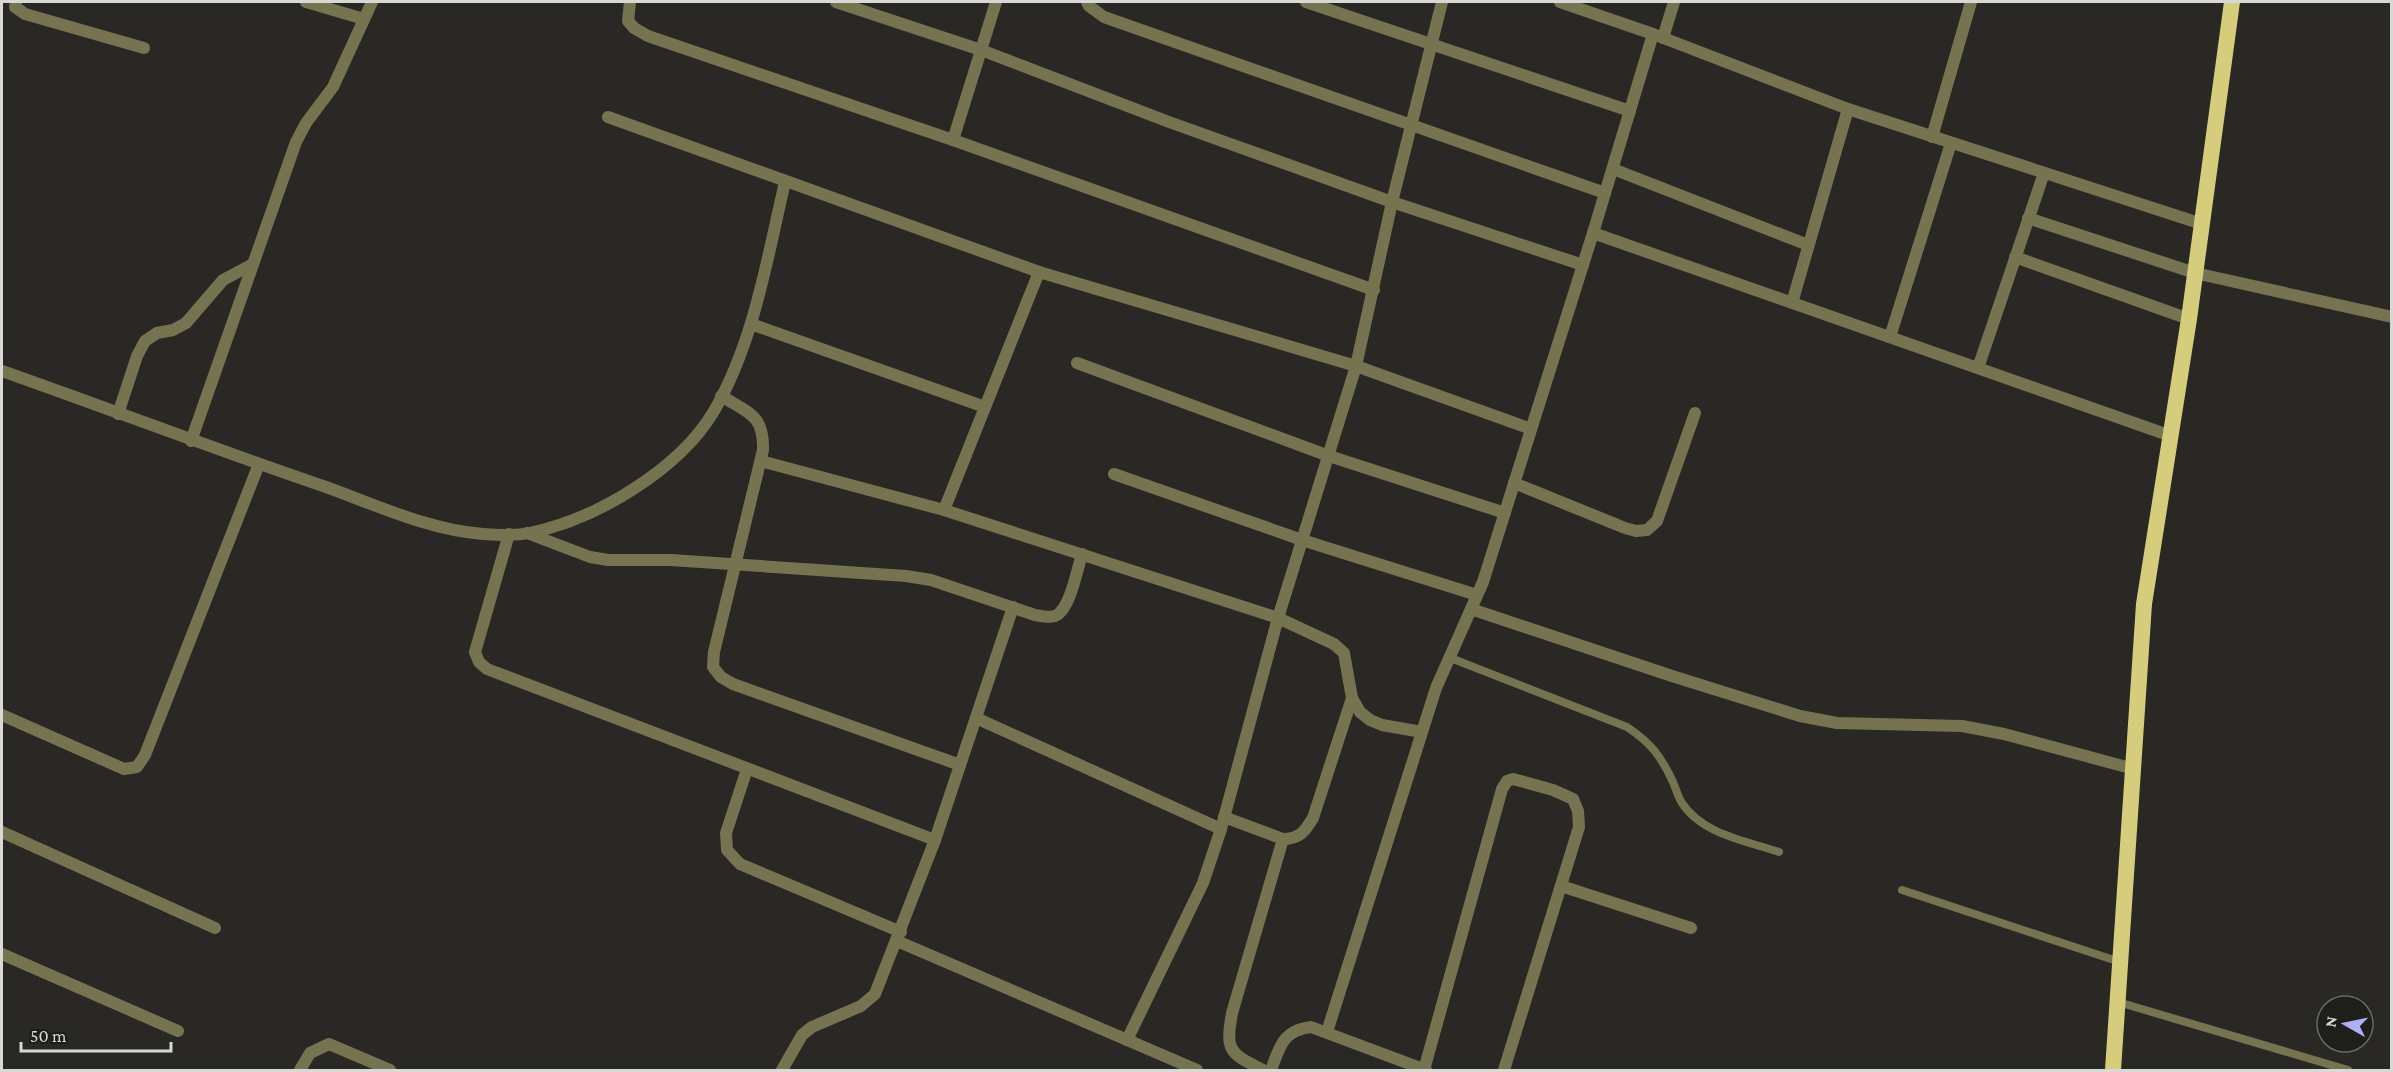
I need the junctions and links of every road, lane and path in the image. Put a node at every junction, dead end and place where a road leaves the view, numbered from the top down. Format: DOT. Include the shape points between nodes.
graph roads {
  1 [pos="306,2"];
  2 [pos="372,2"];
  3 [pos="630,2"];
  4 [pos="836,2"];
  5 [pos="996,2"];
  6 [pos="1087,2"];
  7 [pos="1306,2"];
  8 [pos="1442,2"];
  9 [pos="1560,2"];
  10 [pos="1674,2"];
  11 [pos="1971,2"];
  12 [pos="2232,2"];
  13 [pos="2,3"];
  14 [pos="15,4"];
  15 [pos="364,19"];
  16 [pos="1658,36"];
  17 [pos="1432,45"];
  18 [pos="144,48"];
  19 [pos="981,50"];
  20 [pos="1848,109"];
  21 [pos="1630,111"];
  22 [pos="608,117"];
  23 [pos="1413,125"];
  24 [pos="1932,136"];
  25 [pos="953,140"];
  26 [pos="1951,142"];
  27 [pos="1613,169"];
  28 [pos="2044,172"];
  29 [pos="785,182"];
  30 [pos="1605,193"];
  31 [pos="1392,202"];
  32 [pos="2028,218"];
  33 [pos="2202,224"];
  34 [pos="1593,233"];
  35 [pos="1808,245"];
  36 [pos="2015,257"];
  37 [pos="253,264"];
  38 [pos="1583,266"];
  39 [pos="1039,272"];
  40 [pos="2195,273"];
  41 [pos="1374,290"];
  42 [pos="1792,303"];
  43 [pos="2391,317"];
  44 [pos="2189,319"];
  45 [pos="751,324"];
  46 [pos="1890,337"];
  47 [pos="1077,363"];
  48 [pos="1356,366"];
  49 [pos="1978,368"];
  50 [pos="2,371"];
  51 [pos="722,396"];
  52 [pos="985,406"];
  53 [pos="1695,413"];
  54 [pos="118,414"];
  55 [pos="1531,429"];
  56 [pos="2170,436"];
  57 [pos="191,441"];
  58 [pos="1329,456"];
  59 [pos="761,461"];
  60 [pos="259,464"];
  61 [pos="1114,474"];
  62 [pos="1514,483"];
  63 [pos="944,510"];
  64 [pos="1505,513"];
  65 [pos="509,534"];
  66 [pos="527,534"];
  67 [pos="1302,540"];
  68 [pos="1083,554"];
  69 [pos="735,563"];
  70 [pos="1477,595"];
  71 [pos="1013,607"];
  72 [pos="1471,609"];
  73 [pos="1278,618"];
  74 [pos="1448,657"];
  75 [pos="1352,698"];
  76 [pos="2,715"];
  77 [pos="976,718"];
  78 [pos="1422,732"];
  79 [pos="960,765"];
  80 [pos="747,769"];
  81 [pos="2134,769"];
  82 [pos="1224,817"];
  83 [pos="1221,829"];
  84 [pos="2,832"];
  85 [pos="1283,839"];
  86 [pos="935,840"];
  87 [pos="1779,852"];
  88 [pos="1561,886"];
  89 [pos="1902,890"];
  90 [pos="215,928"];
  91 [pos="1691,928"];
  92 [pos="899,937"];
  93 [pos="2,954"];
  94 [pos="2121,962"];
  95 [pos="2118,1002"];
  96 [pos="178,1031"];
  97 [pos="1327,1032"];
  98 [pos="1127,1040"];
  99 [pos="1425,1070"];
  100 [pos="300,1071"];
  101 [pos="390,1071"];
  102 [pos="782,1071"];
  103 [pos="1197,1071"];
  104 [pos="1263,1071"];
  105 [pos="1271,1071"];
  106 [pos="1504,1071"];
  107 [pos="2113,1071"];
  108 [pos="2348,1071"];
  1 -- 15 [label="street"];
  2 -- 15 [label="street"];
  3 -- 25 [label="street" via="628,21 648,36"];
  4 -- 19 [label="street"];
  5 -- 19 [label="street"];
  6 -- 23 [label="street" via="1104,17"];
  7 -- 17 [label="street"];
  8 -- 17 [label="street"];
  9 -- 16 [label="street"];
  10 -- 16 [label="street"];
  11 -- 24 [label="street"];
  12 -- 33 [label="highway"];
  13 -- 14 [label="street"];
  14 -- 18 [label="street" via="25,14"];
  15 -- 37 [label="street" via="333,87 296,142"];
  16 -- 20 [label="street"];
  16 -- 21 [label="street"];
  17 -- 21 [label="street"];
  17 -- 23 [label="street"];
  19 -- 25 [label="street"];
  19 -- 31 [label="street"];
  20 -- 24 [label="street"];
  20 -- 35 [label="street"];
  21 -- 27 [label="street"];
  22 -- 29 [label="street"];
  23 -- 30 [label="street"];
  23 -- 31 [label="street"];
  24 -- 26 [label="street"];
  25 -- 41 [label="street"];
  26 -- 28 [label="street"];
  26 -- 46 [label="street"];
  27 -- 30 [label="street"];
  27 -- 35 [label="street"];
  28 -- 32 [label="street"];
  28 -- 33 [label="street"];
  29 -- 39 [label="street"];
  29 -- 45 [label="street"];
  30 -- 34 [label="street"];
  31 -- 38 [label="street"];
  31 -- 41 [label="street"];
  32 -- 36 [label="street"];
  32 -- 40 [label="street"];
  33 -- 40 [label="highway"];
  34 -- 38 [label="street"];
  34 -- 42 [label="street"];
  35 -- 42 [label="street"];
  36 -- 44 [label="street"];
  36 -- 49 [label="street"];
  37 -- 54 [label="street" via="223,280 186,323 146,341 137,356"];
  37 -- 57 [label="street"];
  38 -- 55 [label="street"];
  39 -- 48 [label="street"];
  39 -- 52 [label="street"];
  40 -- 43 [label="street"];
  40 -- 44 [label="highway"];
  41 -- 48 [label="street"];
  42 -- 46 [label="street"];
  44 -- 56 [label="highway"];
  45 -- 51 [label="street"];
  45 -- 52 [label="street"];
  46 -- 49 [label="street"];
  47 -- 58 [label="street"];
  48 -- 55 [label="street"];
  48 -- 58 [label="street"];
  49 -- 56 [label="street"];
  50 -- 54 [label="street"];
  51 -- 59 [label="street" via="757,419 764,432"];
  51 -- 66 [label="street" via="692,441 652,476 568,522"];
  52 -- 63 [label="street"];
  53 -- 62 [label="street" via="1657,520 1647,530 1624,528"];
  54 -- 57 [label="street"];
  55 -- 62 [label="street"];
  56 -- 81 [label="highway" via="2144,604"];
  57 -- 60 [label="street"];
  58 -- 64 [label="street"];
  58 -- 67 [label="street"];
  59 -- 63 [label="street"];
  59 -- 69 [label="street"];
  60 -- 65 [label="street" via="433,524 482,534"];
  60 -- 76 [label="street" via="137,766 124,769"];
  61 -- 67 [label="street"];
  62 -- 64 [label="street"];
  63 -- 68 [label="street"];
  64 -- 70 [label="street"];
  65 -- 66 [label="street"];
  65 -- 80 [label="street" via="475,652 479,662 502,675"];
  66 -- 69 [label="street" via="590,558"];
  67 -- 70 [label="street"];
  67 -- 73 [label="street"];
  68 -- 71 [label="street" via="1062,612 1052,618"];
  68 -- 73 [label="street"];
  69 -- 71 [label="street" via="906,576 931,580"];
  69 -- 79 [label="street" via="714,652 713,667 721,677"];
  70 -- 72 [label="street"];
  71 -- 77 [label="street"];
  72 -- 74 [label="street"];
  72 -- 81 [label="street" via="1800,716 1885,726 1962,726"];
  73 -- 75 [label="street" via="1334,644 1344,654"];
  73 -- 82 [label="street"];
  74 -- 78 [label="street"];
  74 -- 87 [label="lane" via="1627,727 1659,754 1682,803 1695,817 1711,829"];
  75 -- 78 [label="street" via="1370,720"];
  75 -- 85 [label="street" via="1313,818 1305,832 1294,839"];
  77 -- 79 [label="street"];
  77 -- 83 [label="street"];
  78 -- 97 [label="street"];
  79 -- 86 [label="street"];
  80 -- 86 [label="street"];
  80 -- 92 [label="street" via="726,833 727,850 740,864 759,874"];
  81 -- 94 [label="highway"];
  82 -- 83 [label="street"];
  82 -- 85 [label="street"];
  83 -- 98 [label="street" via="1203,883"];
  84 -- 90 [label="street"];
  85 -- 104 [label="street" via="1228,1033 1230,1048 1238,1057"];
  86 -- 92 [label="street"];
  88 -- 91 [label="street"];
  88 -- 99 [label="street" via="1579,827 1573,799 1513,779 1507,781"];
  88 -- 106 [label="street"];
  89 -- 94 [label="lane"];
  92 -- 98 [label="street"];
  92 -- 102 [label="street" via="875,994 861,1006 802,1035"];
  93 -- 96 [label="street"];
  94 -- 95 [label="highway"];
  95 -- 107 [label="highway"];
  95 -- 108 [label="lane"];
  97 -- 99 [label="street"];
  97 -- 105 [label="street" via="1311,1027 1287,1035"];
  98 -- 103 [label="street"];
  100 -- 101 [label="street" via="310,1053 329,1044"];
}
